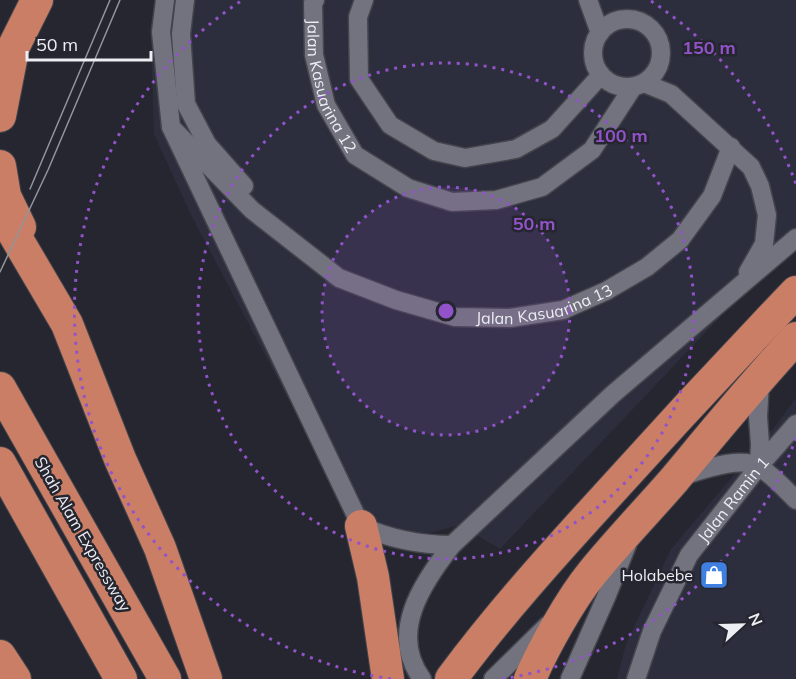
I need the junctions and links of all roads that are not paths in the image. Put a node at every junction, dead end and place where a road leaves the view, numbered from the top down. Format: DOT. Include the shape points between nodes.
graph roads {
  1 [pos="37,0"];
  2 [pos="165,0"];
  3 [pos="185,0"];
  4 [pos="315,0"];
  5 [pos="364,0"];
  6 [pos="588,0"];
  7 [pos="600,33"];
  8 [pos="15,45"];
  9 [pos="0,74"];
  10 [pos="601,75"];
  11 [pos="639,85"];
  12 [pos="0,116"];
  13 [pos="171,127"];
  14 [pos="731,147"];
  15 [pos="0,166"];
  16 [pos="0,210"];
  17 [pos="796,238"];
  18 [pos="301,249"];
  19 [pos="743,282"];
  20 [pos="796,292"];
  21 [pos="67,324"];
  22 [pos="796,338"];
  23 [pos="761,375"];
  24 [pos="0,388"];
  25 [pos="796,424"];
  26 [pos="0,463"];
  27 [pos="759,466"];
  28 [pos="675,478"];
  29 [pos="796,500"];
  30 [pos="361,526"];
  31 [pos="634,526"];
  32 [pos="452,545"];
  33 [pos="574,598"];
  34 [pos="0,656"];
  35 [pos="15,679"];
  36 [pos="121,679"];
  37 [pos="165,679"];
  38 [pos="206,679"];
  39 [pos="388,679"];
  40 [pos="422,679"];
  41 [pos="451,679"];
  42 [pos="493,679"];
  43 [pos="530,679"];
  44 [pos="570,679"];
  45 [pos="636,679"];
  1 -- 8 [label="highway"];
  2 -- 13 [label="street" via="161,32"];
  3 -- 18 [label="street, Jalan Kasuarina 13" via="181,34 186,104 207,144"];
  4 -- 11 [label="street, Jalan Kasuarina 12" via="314,55 326,105 355,155 408,188 452,202 496,200 542,187 592,150"];
  5 -- 10 [label="street, Jalan Kasuarina 12" via="358,17 359,79 390,124 434,151 465,158 516,149 552,129"];
  6 -- 7 [label="street"];
  7 -- 10 [label="street" via="593,54"];
  7 -- 11 [label="street" via="621,20 649,28 660,45 660,60 651,77"];
  8 -- 9 [label="highway"];
  8 -- 12 [label="highway"];
  10 -- 11 [label="street" via="615,85"];
  11 -- 14 [label="street" via="671,94"];
  13 -- 18 [label="street, Jalan Kasuarina 13" via="252,210"];
  13 -- 30 [label="street"];
  14 -- 18 [label="street, Jalan Kasuarina 13" via="712,196 680,240 647,267 606,291 563,309 510,318 455,317 339,278"];
  14 -- 19 [label="street" via="751,167 766,215 764,244"];
  15 -- 21 [label="highway" via="5,196"];
  16 -- 21 [label="highway"];
  17 -- 19 [label="street"];
  19 -- 32 [label="street" via="613,394"];
  20 -- 41 [label="highway" via="552,556"];
  21 -- 38 [label="highway" via="160,548"];
  22 -- 23 [label="highway"];
  23 -- 27 [label="street"];
  23 -- 28 [label="highway"];
  24 -- 37 [label="highway, Shah Alam Expressway"];
  25 -- 27 [label="street, Jalan Ramin 1"];
  26 -- 36 [label="highway"];
  27 -- 28 [label="street" via="720,465"];
  27 -- 29 [label="street"];
  27 -- 45 [label="street, Jalan Ramin 1" via="689,555 652,631"];
  28 -- 31 [label="highway"];
  30 -- 32 [label="street" via="414,543"];
  30 -- 39 [label="highway"];
  31 -- 33 [label="highway"];
  31 -- 44 [label="street"];
  32 -- 40 [label="street" via="434,567 410,614 410,655"];
  33 -- 42 [label="street"];
  33 -- 43 [label="highway"];
  34 -- 35 [label="highway"];
}
